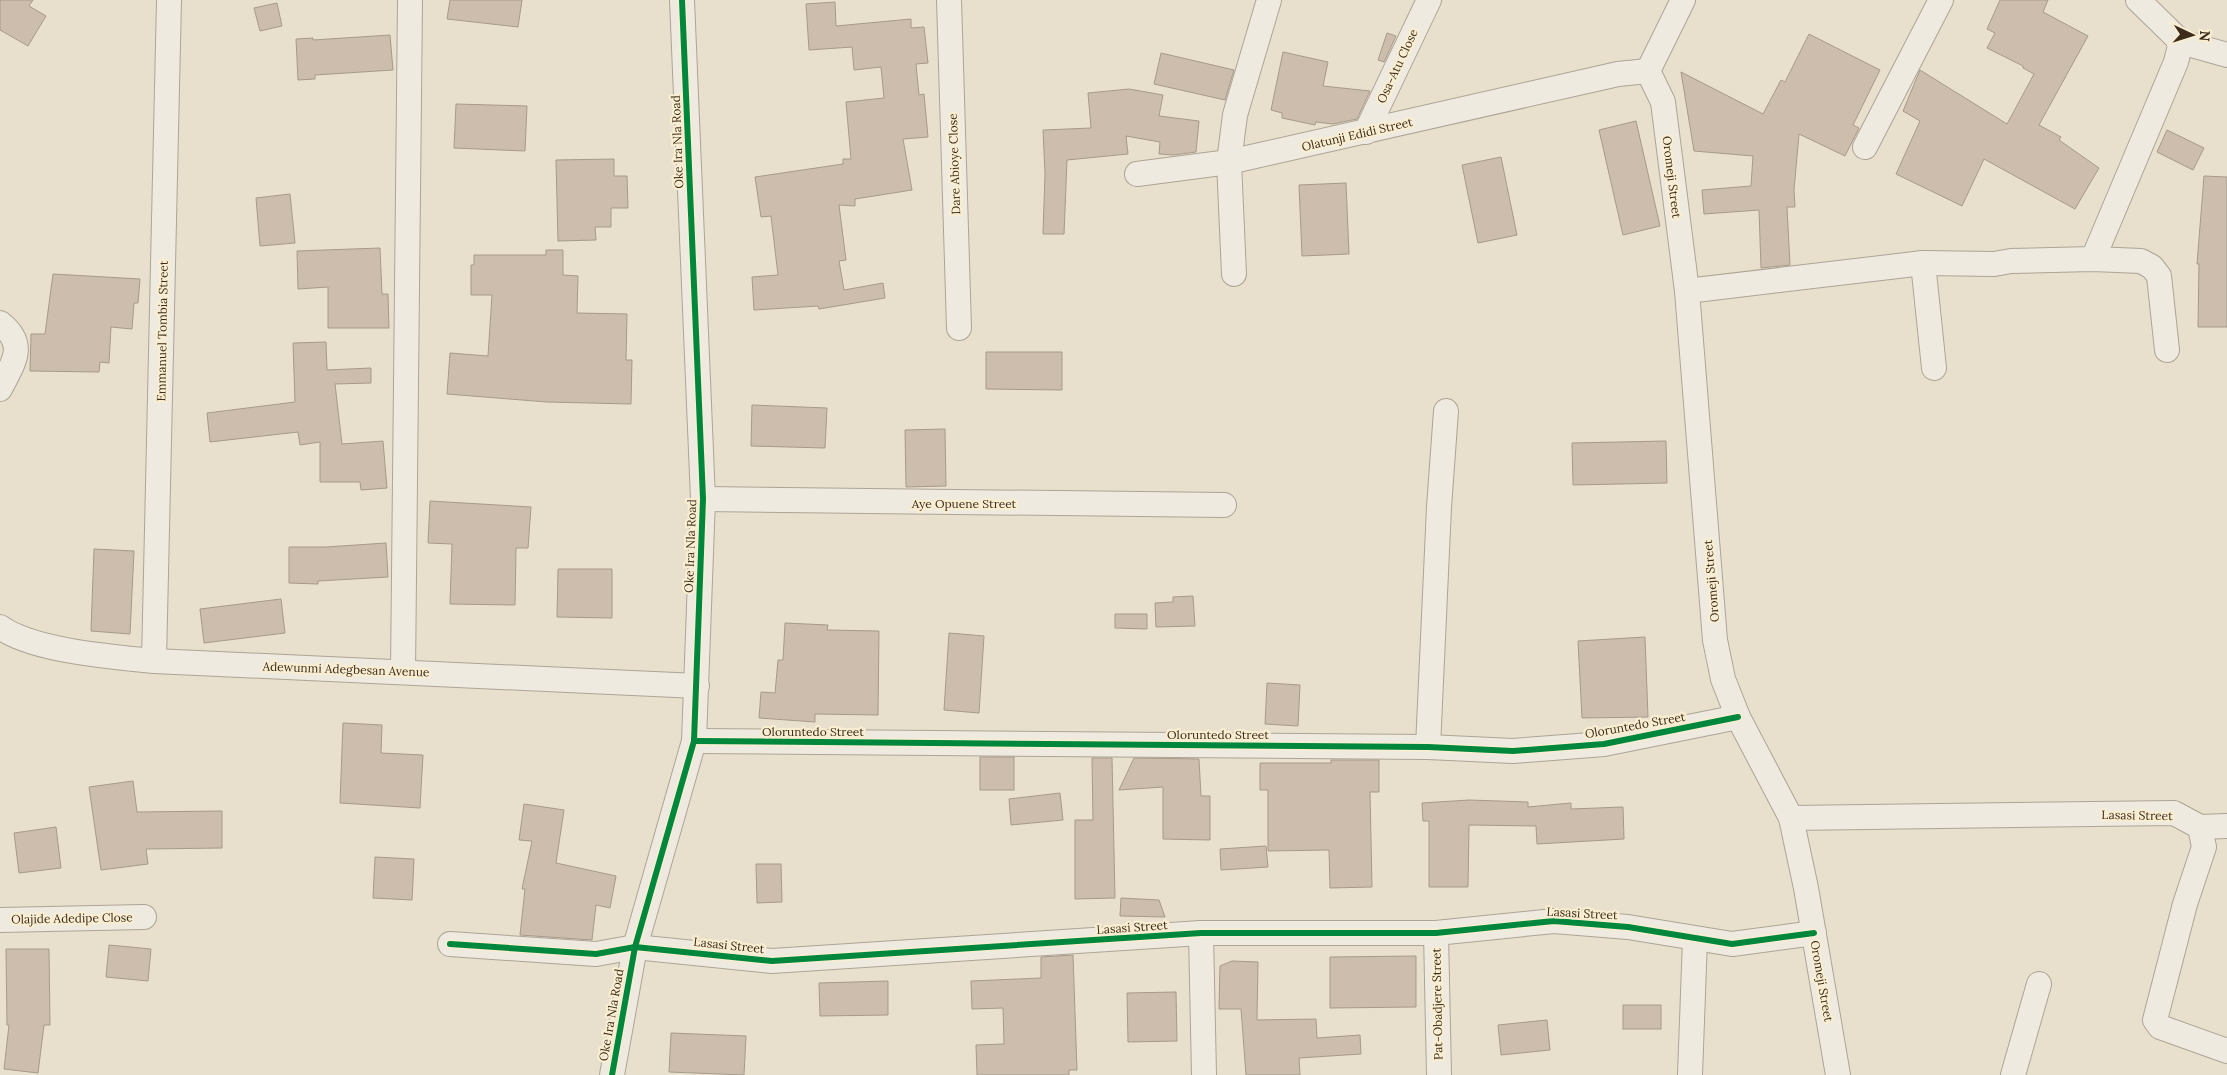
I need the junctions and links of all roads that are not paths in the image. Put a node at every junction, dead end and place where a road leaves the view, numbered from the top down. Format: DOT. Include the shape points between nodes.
graph roads {
  1 [pos="169,0"];
  2 [pos="410,0"];
  3 [pos="949,0"];
  4 [pos="1268,0"];
  5 [pos="1429,0"];
  6 [pos="1683,0"];
  7 [pos="1941,0"];
  8 [pos="2138,0"];
  9 [pos="680,2"];
  10 [pos="2181,42"];
  11 [pos="2227,54"];
  12 [pos="1648,71"];
  13 [pos="1366,132"];
  14 [pos="1865,148"];
  15 [pos="1228,162"];
  16 [pos="1137,174"];
  17 [pos="2092,259"];
  18 [pos="1923,264"];
  19 [pos="1234,274"];
  20 [pos="1687,291"];
  21 [pos="0,323"];
  22 [pos="959,328"];
  23 [pos="2167,350"];
  24 [pos="1934,368"];
  25 [pos="0,389"];
  26 [pos="1446,411"];
  27 [pos="703,498"];
  28 [pos="1224,505"];
  29 [pos="2,631"];
  30 [pos="154,661"];
  31 [pos="403,672"];
  32 [pos="697,686"];
  33 [pos="1738,718"];
  34 [pos="694,741"];
  35 [pos="1428,747"];
  36 [pos="1791,818"];
  37 [pos="2227,826"];
  38 [pos="2200,827"];
  39 [pos="144,917"];
  40 [pos="0,920"];
  41 [pos="1201,933"];
  42 [pos="1436,933"];
  43 [pos="1814,933"];
  44 [pos="1695,939"];
  45 [pos="450,944"];
  46 [pos="635,947"];
  47 [pos="2039,984"];
  48 [pos="2227,1051"];
  49 [pos="1842,1074"];
  50 [pos="612,1075"];
  51 [pos="1204,1075"];
  52 [pos="1439,1075"];
  53 [pos="1690,1075"];
  54 [pos="2013,1075"];
  1 -- 30 [label="street, Emmanuel Tombia Street"];
  2 -- 31 [label="street"];
  3 -- 22 [label="street, Dare Abioye Close"];
  4 -- 15 [label="street" via="1235,115"];
  5 -- 13 [label="street, Osa-Atu Close"];
  6 -- 12 [label="street"];
  7 -- 14 [label="street"];
  8 -- 10 [label="street"];
  9 -- 27 [label="street, Oke Ira Nla Road"];
  10 -- 11 [label="street"];
  10 -- 17 [label="street" via="2176,62"];
  12 -- 13 [label="street, Olatunji Edidi Street" via="1618,74"];
  12 -- 20 [label="street, Oromeji Street" via="1663,102"];
  13 -- 15 [label="street, Olatunji Edidi Street"];
  15 -- 16 [label="street, Olatunji Edidi Street"];
  15 -- 19 [label="street"];
  17 -- 18 [label="street"];
  17 -- 23 [label="street" via="2140,261 2152,267 2159,276"];
  18 -- 20 [label="street"];
  18 -- 24 [label="street"];
  20 -- 33 [label="street, Oromeji Street" via="1715,640 1723,679"];
  21 -- 25 [label="street" via="11,331 17,347 15,359"];
  26 -- 35 [label="street"];
  27 -- 28 [label="street, Aye Opuene Street"];
  27 -- 32 [label="street, Oke Ira Nla Road"];
  29 -- 30 [label="street, Adewunmi Adegbesan Avenue" via="78,653"];
  30 -- 31 [label="street, Adewunmi Adegbesan Avenue"];
  31 -- 32 [label="street, Adewunmi Adegbesan Avenue"];
  32 -- 34 [label="street, Oke Ira Nla Road"];
  33 -- 35 [label="street, Oloruntedo Street" via="1604,744 1513,751"];
  33 -- 36 [label="street, Oromeji Street"];
  34 -- 35 [label="street, Oloruntedo Street"];
  34 -- 46 [label="street, Oke Ira Nla Road"];
  36 -- 38 [label="street, Lasasi Street" via="2174,813"];
  36 -- 43 [label="street, Oromeji Street"];
  37 -- 38 [label="street"];
  38 -- 48 [label="street" via="2204,847 2155,1020 2160,1028"];
  39 -- 40 [label="street, Olajide Adedipe Close"];
  41 -- 42 [label="street, Lasasi Street"];
  41 -- 46 [label="street, Lasasi Street" via="772,961"];
  41 -- 51 [label="street"];
  42 -- 44 [label="street, Lasasi Street" via="1554,921 1628,926"];
  42 -- 52 [label="street, Pat-Obadjere Street"];
  43 -- 44 [label="street, Lasasi Street" via="1741,944"];
  43 -- 49 [label="street, Oromeji Street"];
  44 -- 53 [label="street"];
  45 -- 46 [label="street, Lasasi Street" via="596,954"];
  46 -- 50 [label="street, Oke Ira Nla Road"];
  47 -- 54 [label="street"];
}
